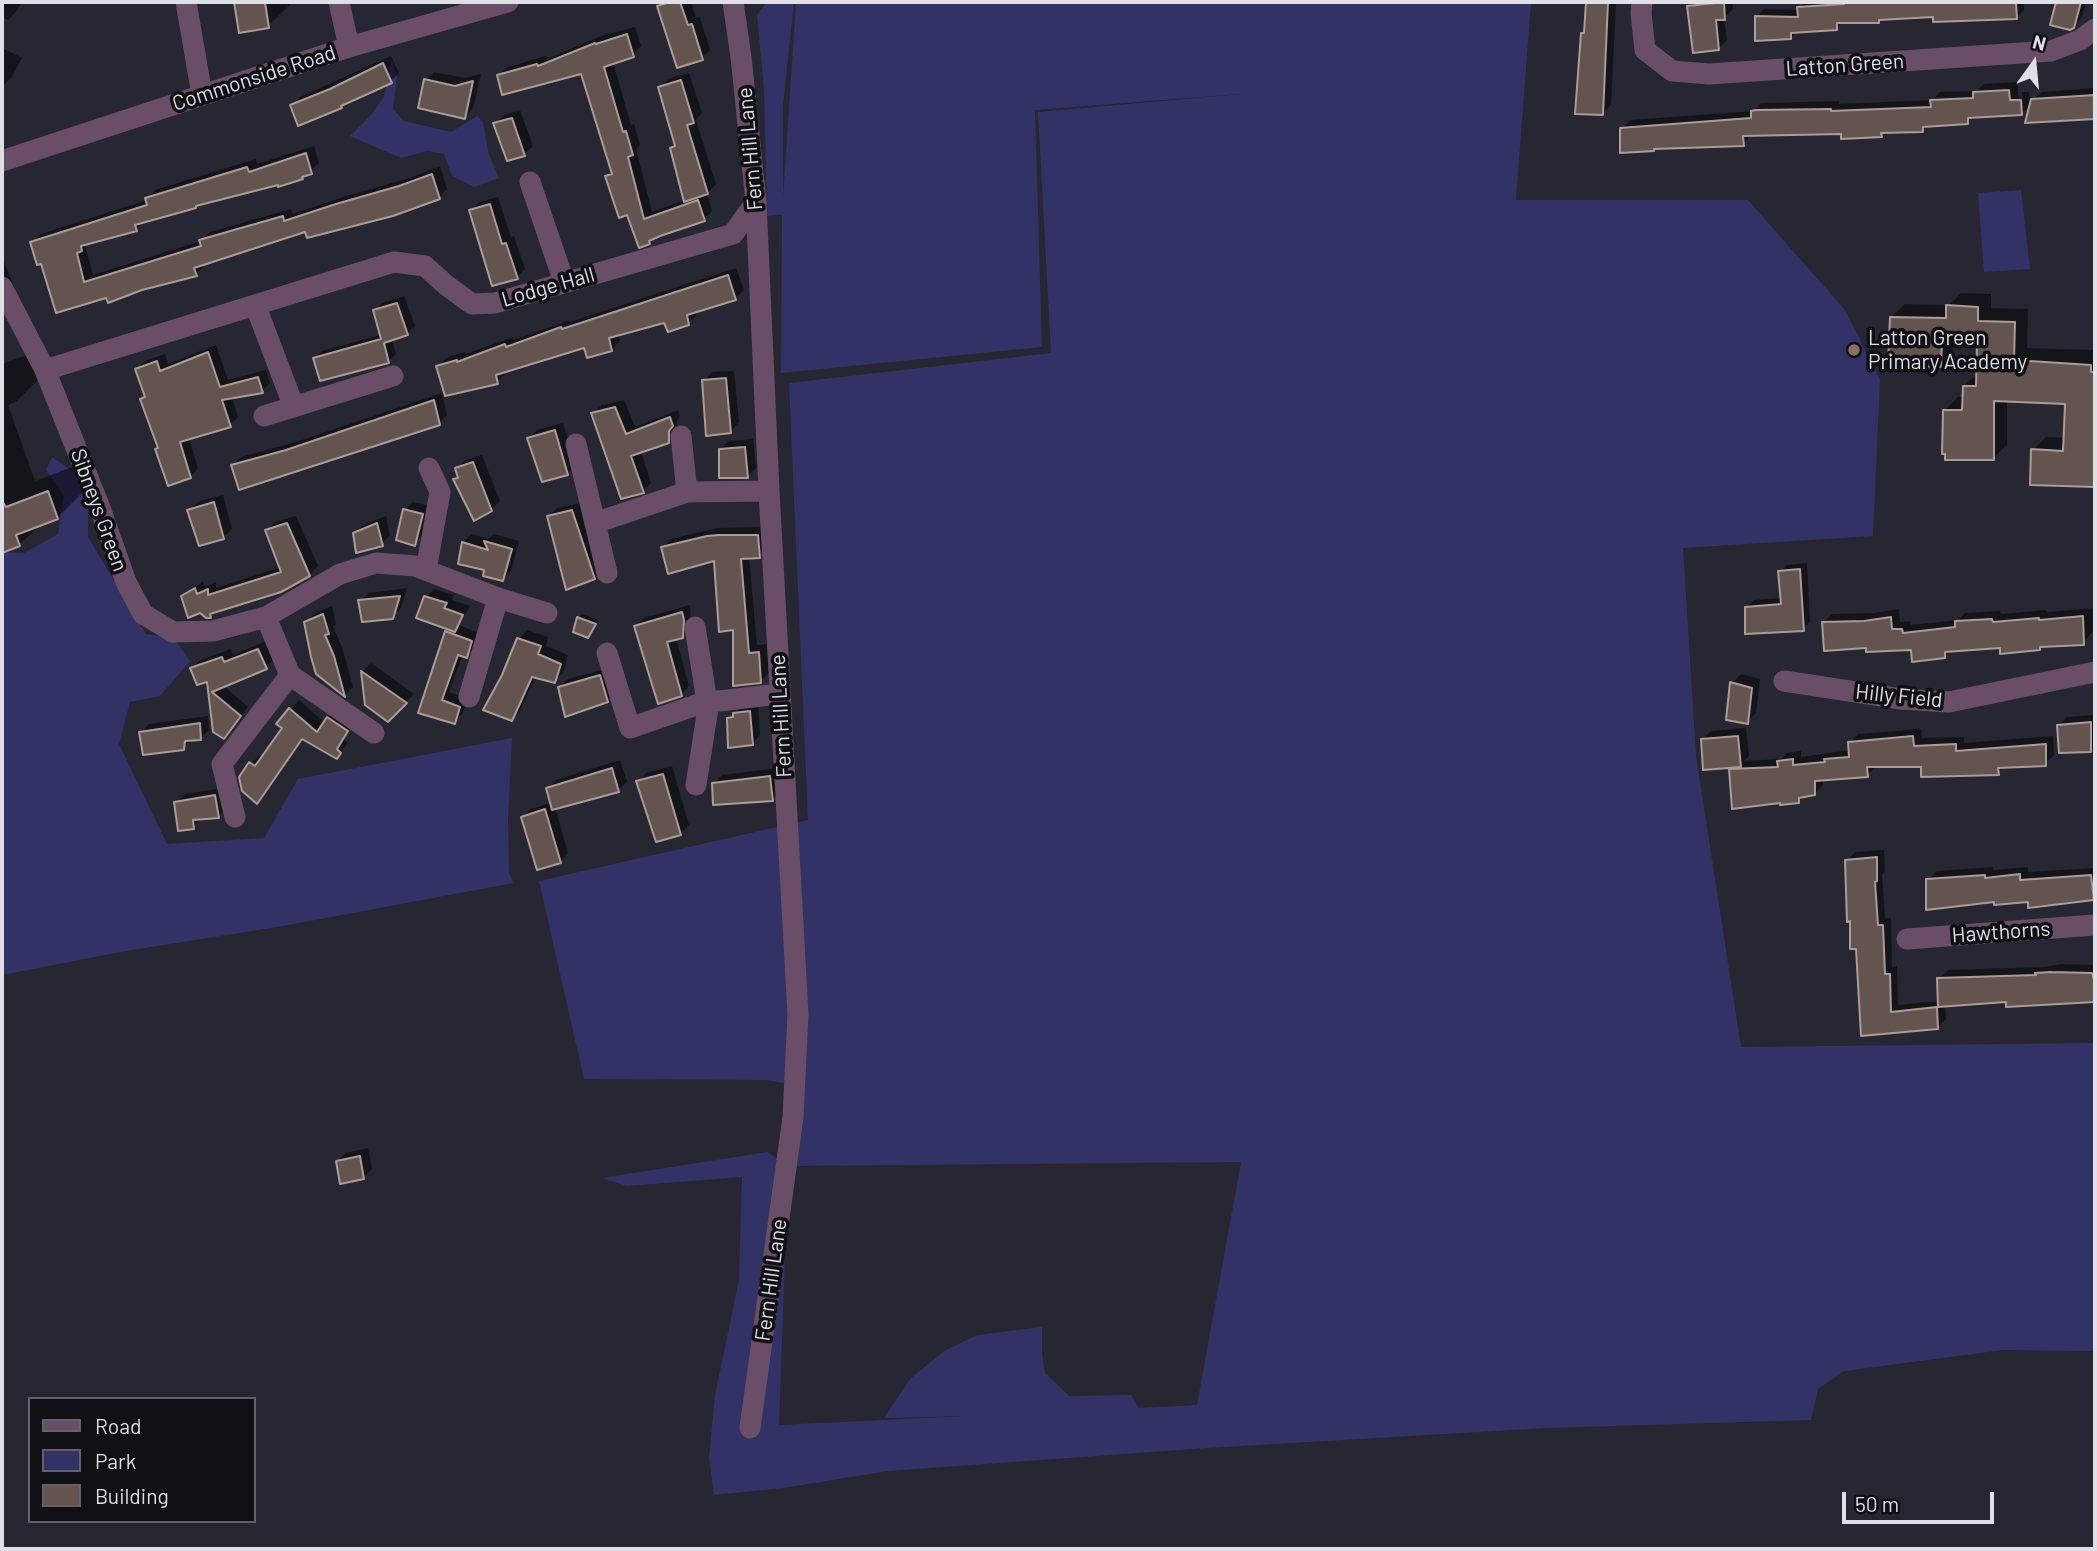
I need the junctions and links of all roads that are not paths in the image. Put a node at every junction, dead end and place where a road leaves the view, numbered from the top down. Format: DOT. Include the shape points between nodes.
graph roads {
  1 [pos="186,2"];
  2 [pos="339,2"];
  3 [pos="508,2"];
  4 [pos="733,2"];
  5 [pos="1642,2"];
  6 [pos="2095,29"];
  7 [pos="349,47"];
  8 [pos="202,95"];
  9 [pos="2,161"];
  10 [pos="530,182"];
  11 [pos="756,202"];
  12 [pos="564,282"];
  13 [pos="2,286"];
  14 [pos="256,307"];
  15 [pos="45,370"];
  16 [pos="394,376"];
  17 [pos="293,407"];
  18 [pos="264,416"];
  19 [pos="681,436"];
  20 [pos="576,444"];
  21 [pos="429,468"];
  22 [pos="769,491"];
  23 [pos="687,492"];
  24 [pos="595,523"];
  25 [pos="426,570"];
  26 [pos="607,573"];
  27 [pos="498,598"];
  28 [pos="547,613"];
  29 [pos="266,617"];
  30 [pos="695,626"];
  31 [pos="607,653"];
  32 [pos="2095,672"];
  33 [pos="290,675"];
  34 [pos="1784,681"];
  35 [pos="779,694"];
  36 [pos="469,697"];
  37 [pos="707,702"];
  38 [pos="374,733"];
  39 [pos="696,785"];
  40 [pos="235,817"];
  41 [pos="2095,925"];
  42 [pos="1908,939"];
  43 [pos="750,1428"];
  1 -- 8 [label="street"];
  2 -- 7 [label="street"];
  3 -- 7 [label="street, Commonside Road"];
  4 -- 11 [label="street, Fern Hill Lane"];
  5 -- 6 [label="street, Latton Green" via="1645,50 1672,71 1709,74 2051,51"];
  7 -- 8 [label="street, Commonside Road"];
  8 -- 9 [label="street, Commonside Road"];
  10 -- 12 [label="street"];
  11 -- 12 [label="street, Lodge Hall" via="733,234"];
  11 -- 22 [label="street, Fern Hill Lane"];
  12 -- 14 [label="street, Lodge Hall" via="495,303 471,304 425,266 394,262"];
  13 -- 15 [label="street, Sibneys Green"];
  14 -- 15 [label="street, Lodge Hall"];
  14 -- 17 [label="street"];
  15 -- 29 [label="street, Sibneys Green" via="126,582 143,614 173,632 213,631"];
  16 -- 17 [label="street"];
  17 -- 18 [label="street"];
  19 -- 23 [label="street"];
  20 -- 24 [label="street"];
  21 -- 25 [label="street" via="440,492"];
  22 -- 23 [label="street"];
  22 -- 35 [label="street, Fern Hill Lane"];
  23 -- 24 [label="street"];
  24 -- 26 [label="street"];
  25 -- 27 [label="street, Sibneys Green"];
  25 -- 29 [label="street, Sibneys Green" via="376,563 340,574"];
  27 -- 28 [label="street, Sibneys Green"];
  27 -- 36 [label="street"];
  29 -- 33 [label="street"];
  30 -- 37 [label="street"];
  31 -- 37 [label="street" via="630,728"];
  32 -- 34 [label="street, Hilly Field" via="1949,702"];
  33 -- 38 [label="street"];
  33 -- 40 [label="street" via="222,764"];
  35 -- 37 [label="street"];
  35 -- 43 [label="street, Fern Hill Lane" via="798,1014 796,1079"];
  37 -- 39 [label="street"];
  41 -- 42 [label="street, Hawthorns"];
}
